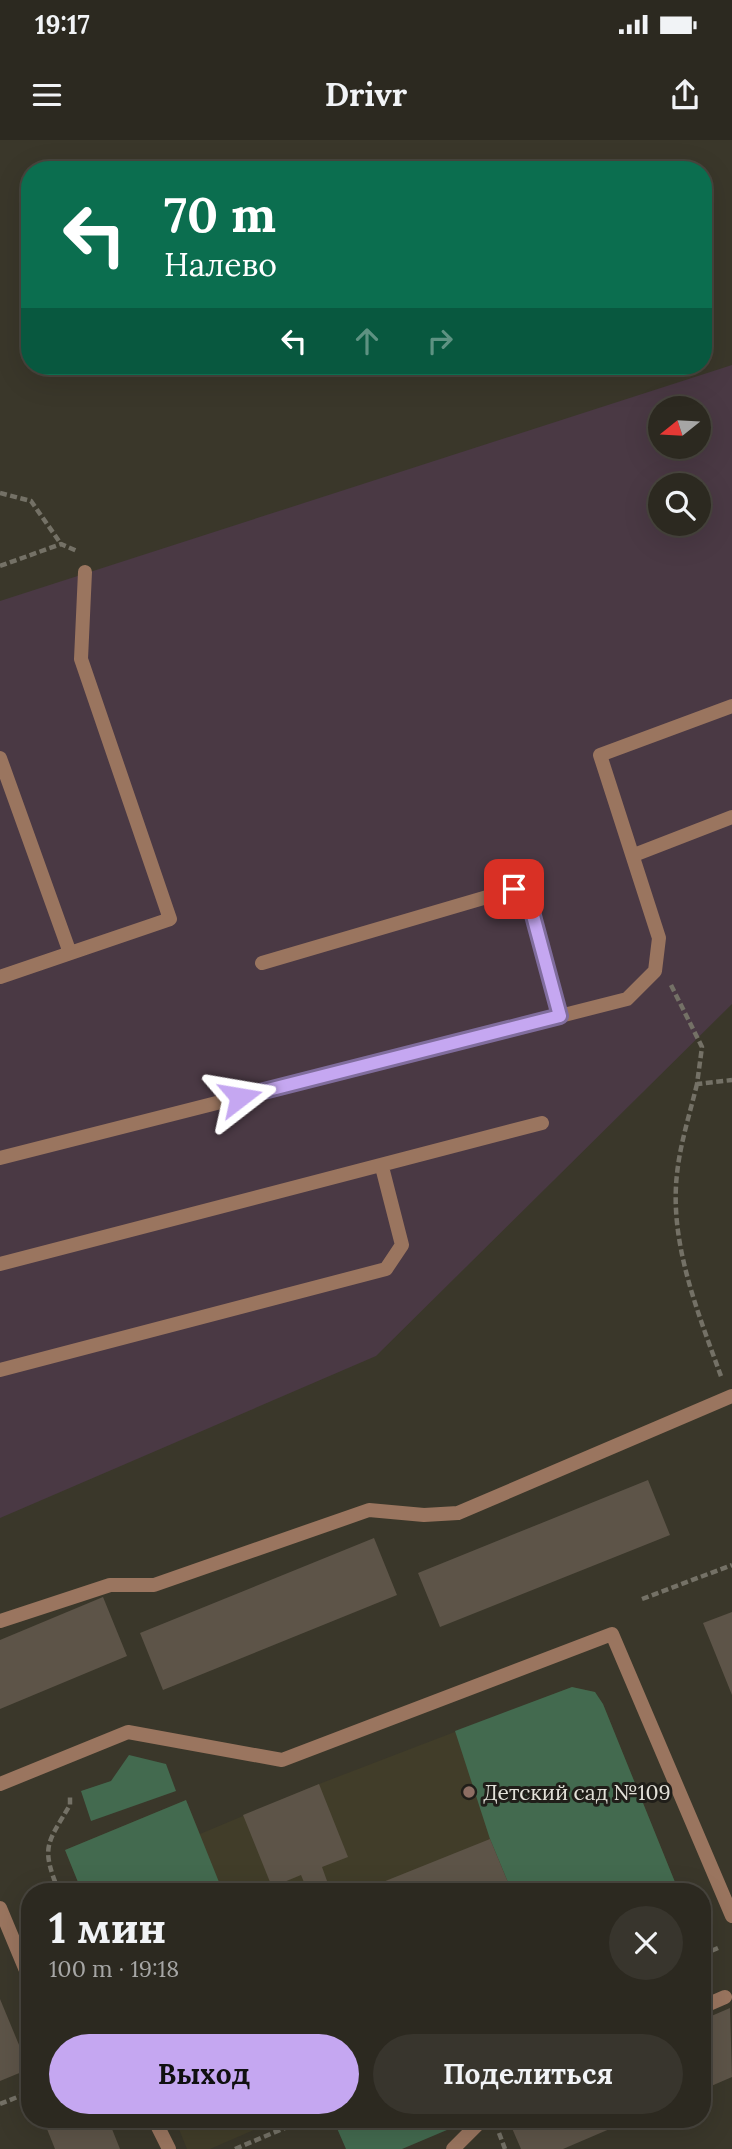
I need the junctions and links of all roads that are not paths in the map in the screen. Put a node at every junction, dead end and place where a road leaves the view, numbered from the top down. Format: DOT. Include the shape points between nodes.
graph roads {
  1 [pos="85,572"];
  2 [pos="732,706"];
  3 [pos="0,758"];
  4 [pos="732,817"];
  5 [pos="634,855"];
  6 [pos="70,953"];
  7 [pos="262,963"];
  8 [pos="0,977"];
  9 [pos="560,1016"];
  10 [pos="542,1123"];
  11 [pos="0,1158"];
  12 [pos="382,1167"];
  13 [pos="0,1264"];
  14 [pos="1,1366"];
  15 [pos="731,1398"];
  16 [pos="0,1621"];
  17 [pos="0,1784"];
  18 [pos="0,1908"];
  19 [pos="732,1916"];
  20 [pos="21,1958"];
  21 [pos="725,1997"];
  22 [pos="711,2003"];
  23 [pos="158,2128"];
  24 [pos="474,2128"];
  25 [pos="169,2149"];
  26 [pos="453,2149"];
  1 -- 6 [label="lane" via="81,659 170,919"];
  2 -- 5 [label="lane" via="600,755"];
  3 -- 6 [label="lane"];
  4 -- 5 [label="lane"];
  5 -- 9 [label="lane" via="659,938 655,971 627,999"];
  6 -- 8 [label="lane"];
  7 -- 9 [label="lane" via="514,889 528,897"];
  9 -- 11 [label="lane"];
  10 -- 12 [label="lane"];
  12 -- 13 [label="lane"];
  12 -- 14 [label="lane" via="402,1245 386,1269"];
  15 -- 16 [label="lane" via="458,1513 369,1510 154,1585 110,1585"];
  17 -- 19 [label="lane" via="128,1731 282,1760 612,1634"];
  18 -- 20 [label="lane"];
  21 -- 22 [label="lane"];
  23 -- 25 [label="lane"];
  24 -- 26 [label="lane"];
}
